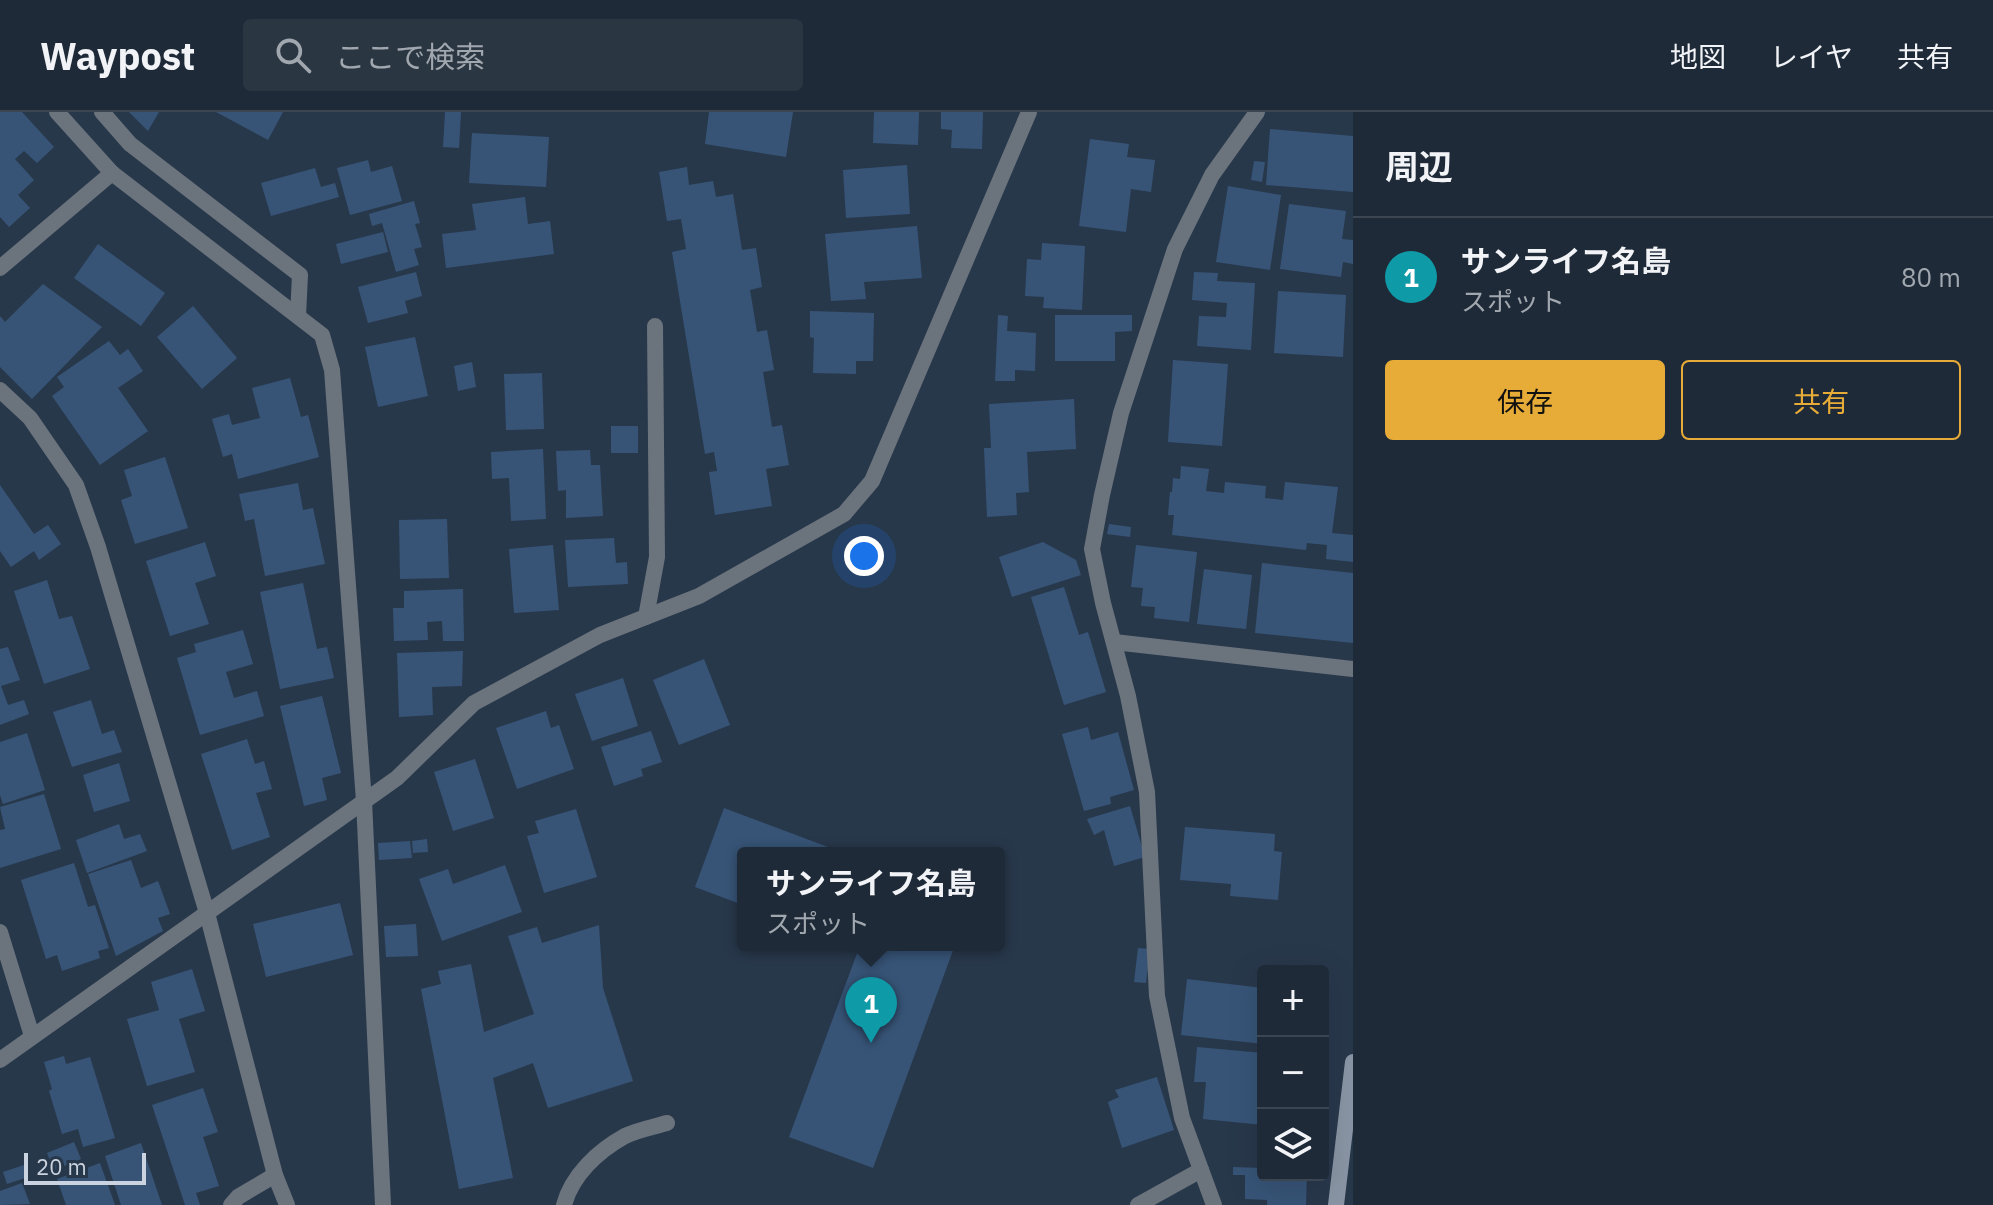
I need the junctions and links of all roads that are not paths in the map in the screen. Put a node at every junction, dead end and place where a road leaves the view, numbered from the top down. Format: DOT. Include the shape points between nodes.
graph roads {
  1 [pos="57,112"];
  2 [pos="102,112"];
  3 [pos="1029,112"];
  4 [pos="1257,112"];
  5 [pos="112,173"];
  6 [pos="0,268"];
  7 [pos="298,316"];
  8 [pos="655,326"];
  9 [pos="0,390"];
  10 [pos="646,617"];
  11 [pos="1114,642"];
  12 [pos="1353,669"];
  13 [pos="364,801"];
  14 [pos="207,913"];
  15 [pos="0,932"];
  16 [pos="32,1036"];
  17 [pos="0,1060"];
  18 [pos="1353,1062"];
  19 [pos="667,1123"];
  20 [pos="1201,1170"];
  21 [pos="275,1175"];
  22 [pos="231,1205"];
  23 [pos="287,1205"];
  24 [pos="383,1205"];
  25 [pos="564,1205"];
  26 [pos="1138,1205"];
  27 [pos="1214,1205"];
  28 [pos="1336,1205"];
  1 -- 5 [label="street"];
  2 -- 7 [label="street" via="130,144 300,275"];
  3 -- 10 [label="street" via="872,481 844,514 699,596"];
  4 -- 11 [label="street" via="1212,175 1175,249 1121,413 1092,549"];
  5 -- 6 [label="street"];
  5 -- 7 [label="street"];
  7 -- 13 [label="street" via="322,335 332,370"];
  8 -- 10 [label="street" via="657,557"];
  9 -- 14 [label="street" via="30,418 76,485"];
  10 -- 13 [label="street" via="600,635 474,703 397,778"];
  11 -- 12 [label="street"];
  11 -- 20 [label="street" via="1147,792 1157,996 1182,1118"];
  13 -- 14 [label="street"];
  13 -- 24 [label="street"];
  14 -- 16 [label="street"];
  14 -- 21 [label="street"];
  15 -- 16 [label="street"];
  16 -- 17 [label="street"];
  18 -- 28 [label="main road"];
  19 -- 25 [label="street" via="626,1135 593,1158 567,1192"];
  20 -- 26 [label="street"];
  20 -- 27 [label="street"];
  21 -- 22 [label="street"];
  21 -- 23 [label="street"];
}
